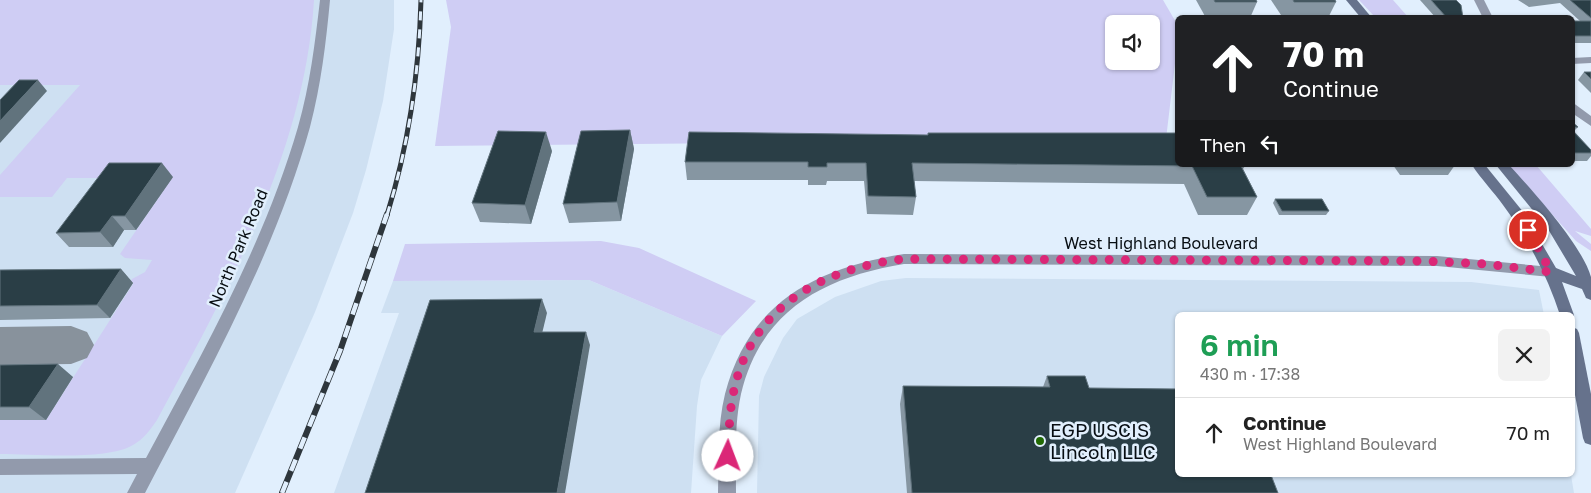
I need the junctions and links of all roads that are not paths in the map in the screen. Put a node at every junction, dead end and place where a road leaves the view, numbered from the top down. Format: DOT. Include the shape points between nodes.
graph roads {
  1 [pos="325,0"];
  2 [pos="1346,0"];
  3 [pos="1351,0"];
  4 [pos="1479,0"];
  5 [pos="1358,15"];
  6 [pos="1364,15"];
  7 [pos="1486,15"];
  8 [pos="1575,60"];
  9 [pos="1591,60"];
  10 [pos="1575,109"];
  11 [pos="1591,122"];
  12 [pos="1480,167"];
  13 [pos="1504,167"];
  14 [pos="1585,267"];
  15 [pos="1551,272"];
  16 [pos="1590,289"];
  17 [pos="1566,312"];
  18 [pos="1575,350"];
  19 [pos="1591,438"];
  20 [pos="151,466"];
  21 [pos="0,467"];
  22 [pos="136,493"];
  23 [pos="727,493"];
  1 -- 20 [label="street, North Park Road" via="314,81 279,200 239,293"];
  2 -- 5 [label="main road"];
  3 -- 6 [label="main road"];
  4 -- 7 [label="street"];
  8 -- 9 [label="street"];
  10 -- 11 [label="street"];
  12 -- 15 [label="main road" via="1515,210"];
  13 -- 14 [label="main road"];
  14 -- 15 [label="main road, West Highland Boulevard"];
  14 -- 16 [label="main road"];
  15 -- 16 [label="main road, West Highland Boulevard"];
  15 -- 17 [label="main road"];
  15 -- 23 [label="street, West Highland Boulevard" via="1428,261 904,259 881,262 816,282 782,307 755,341 738,375 730,419"];
  18 -- 19 [label="main road"];
  20 -- 21 [label="street"];
  20 -- 22 [label="street, North Park Road"];
}
